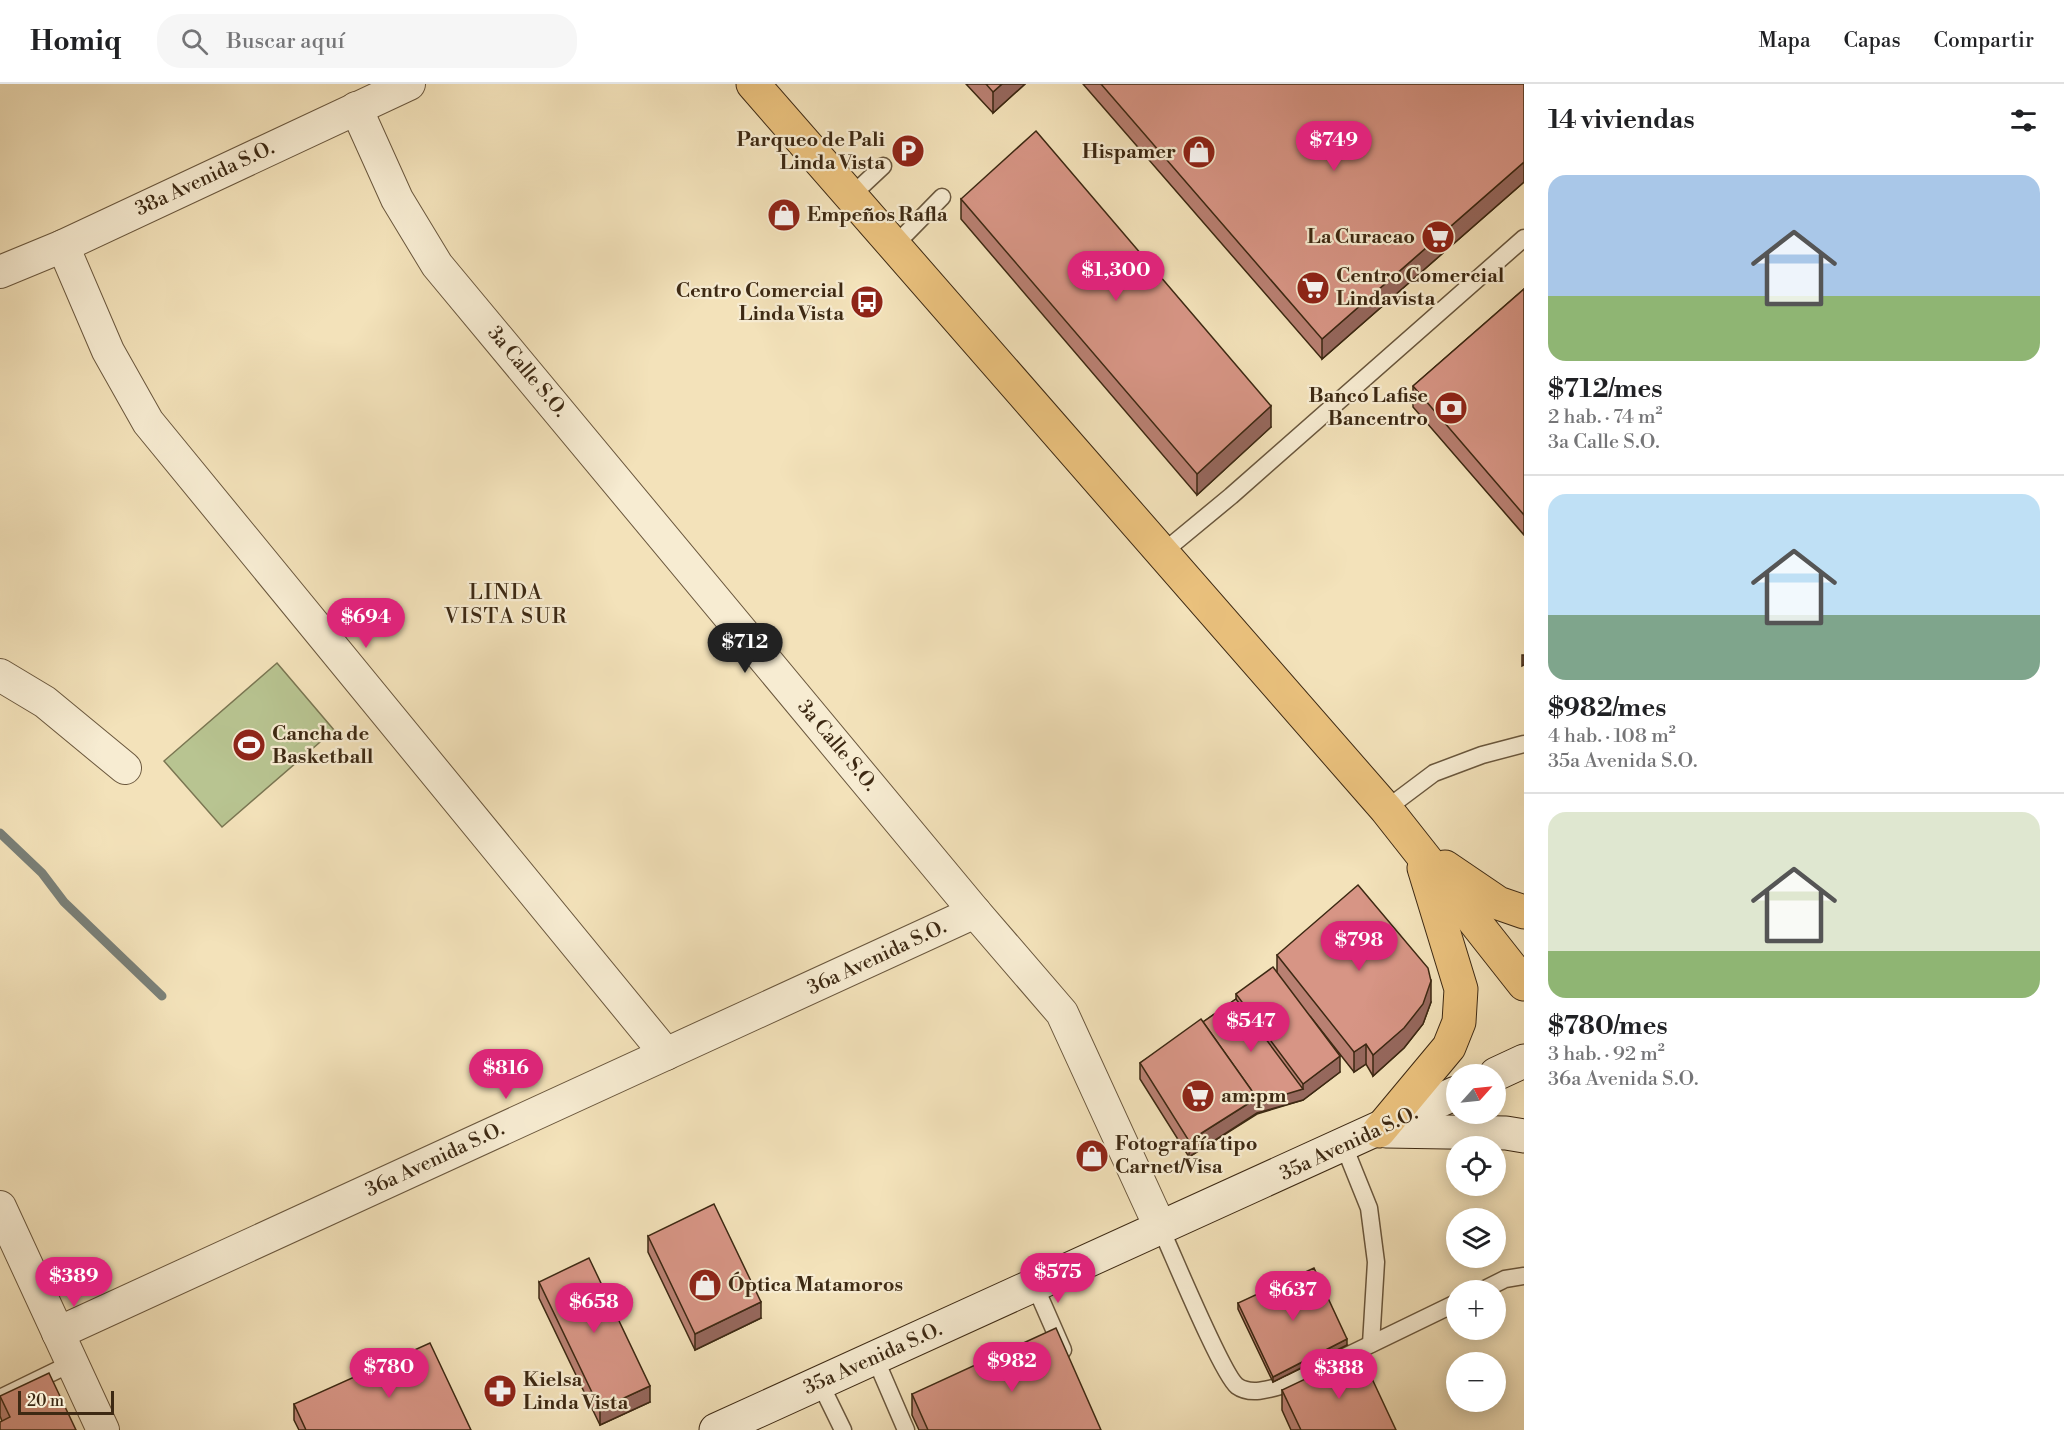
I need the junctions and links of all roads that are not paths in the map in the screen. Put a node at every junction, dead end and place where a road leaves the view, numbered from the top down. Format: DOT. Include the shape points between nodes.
graph roads {
  1 [pos="409,84"];
  2 [pos="753,84"];
  3 [pos="356,108"];
  4 [pos="883,166"];
  5 [pos="851,196"];
  6 [pos="942,197"];
  7 [pos="1524,238"];
  8 [pos="63,246"];
  9 [pos="894,246"];
  10 [pos="0,272"];
  11 [pos="1162,553"];
  12 [pos="0,675"];
  13 [pos="1524,744"];
  14 [pos="125,768"];
  15 [pos="1386,809"];
  16 [pos="1419,849"];
  17 [pos="975,912"];
  18 [pos="1524,912"];
  19 [pos="1524,984"];
  20 [pos="666,1054"];
  21 [pos="1524,1061"];
  22 [pos="1506,1069"];
  23 [pos="1446,1098"];
  24 [pos="1379,1131"];
  25 [pos="1524,1136"];
  26 [pos="1344,1146"];
  27 [pos="2,1218"];
  28 [pos="1161,1229"];
  29 [pos="1524,1276"];
  30 [pos="1505,1280"];
  31 [pos="1035,1286"];
  32 [pos="1446,1308"];
  33 [pos="58,1333"];
  34 [pos="1371,1344"];
  35 [pos="875,1358"];
  36 [pos="1068,1362"];
  37 [pos="72,1363"];
  38 [pos="820,1383"];
  39 [pos="0,1398"];
  40 [pos="103,1430"];
  41 [pos="716,1430"];
  42 [pos="843,1430"];
  43 [pos="906,1430"];
  1 -- 3 [label="street, 38a Avenida S.O."];
  2 -- 5 [label="main road"];
  3 -- 8 [label="street, 38a Avenida S.O."];
  3 -- 17 [label="street, 3a Calle S.O." via="397,199 437,265"];
  4 -- 5 [label="lane"];
  5 -- 9 [label="main road"];
  6 -- 9 [label="lane"];
  7 -- 11 [label="lane"];
  8 -- 10 [label="street, 38a Avenida S.O."];
  8 -- 20 [label="street" via="108,351 148,422"];
  9 -- 11 [label="main road"];
  11 -- 15 [label="main road"];
  12 -- 14 [label="street" via="45,702"];
  13 -- 15 [label="lane" via="1434,772"];
  15 -- 16 [label="main road"];
  16 -- 18 [label="main road" via="1498,903"];
  16 -- 19 [label="main road"];
  16 -- 24 [label="main road" via="1461,989 1459,1022 1449,1047"];
  17 -- 20 [label="street, 36a Avenida S.O."];
  17 -- 28 [label="street, 3a Calle S.O." via="1062,1013"];
  20 -- 33 [label="street, 36a Avenida S.O."];
  21 -- 22 [label="main road"];
  23 -- 24 [label="main road, 35a Avenida S.O."];
  24 -- 25 [label="main road"];
  24 -- 26 [label="main road, 35a Avenida S.O."];
  26 -- 28 [label="main road, 35a Avenida S.O."];
  26 -- 34 [label="lane" via="1369,1208 1372,1230 1376,1262"];
  27 -- 33 [label="street"];
  28 -- 31 [label="main road, 35a Avenida S.O."];
  28 -- 34 [label="lane" via="1237,1386 1268,1390 1291,1383"];
  29 -- 30 [label="lane"];
  31 -- 35 [label="main road, 35a Avenida S.O."];
  31 -- 36 [label="lane"];
  32 -- 34 [label="lane"];
  33 -- 37 [label="street"];
  35 -- 38 [label="main road, 35a Avenida S.O."];
  35 -- 43 [label="lane"];
  37 -- 39 [label="lane"];
  37 -- 40 [label="street"];
  38 -- 41 [label="main road, 35a Avenida S.O."];
  38 -- 42 [label="lane"];
}
